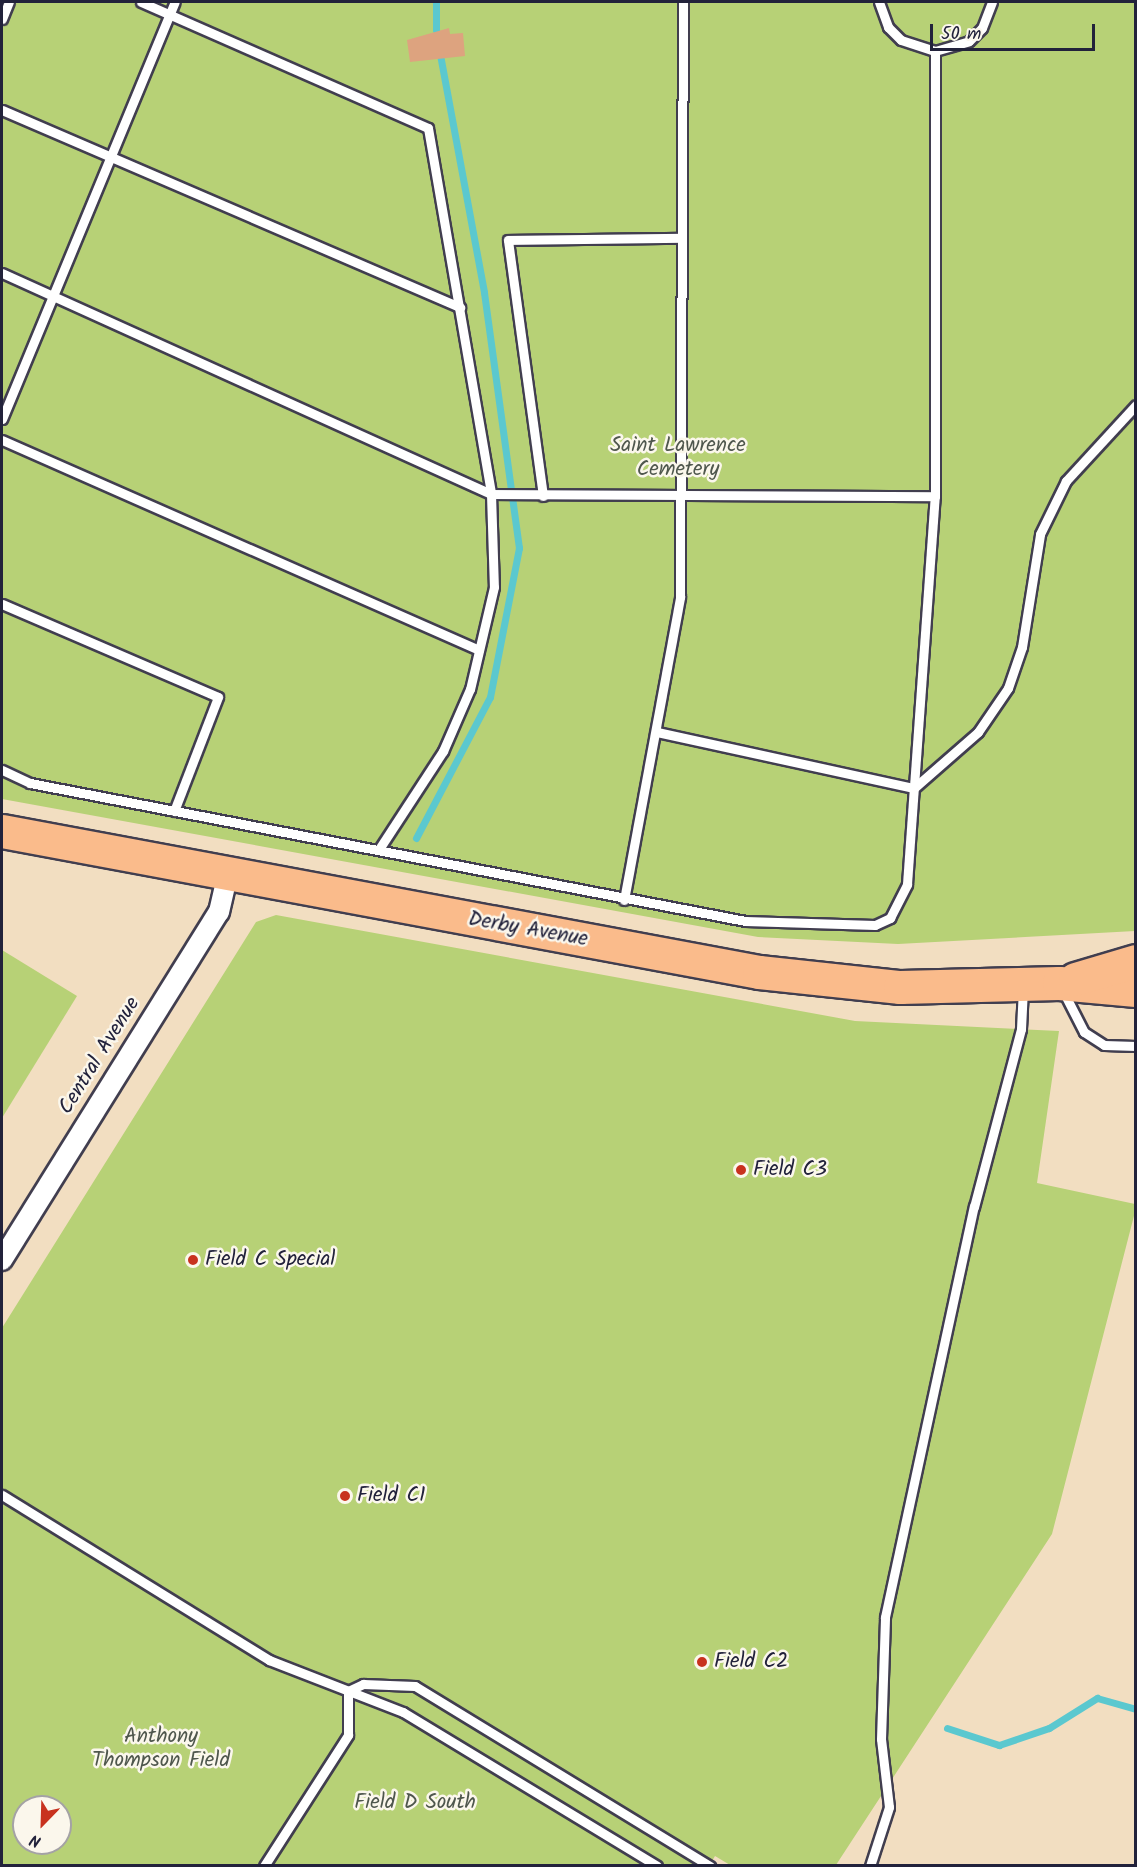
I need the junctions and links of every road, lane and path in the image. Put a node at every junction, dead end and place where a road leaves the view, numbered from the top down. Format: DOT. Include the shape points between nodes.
graph roads {
  1 [pos="9,2"];
  2 [pos="141,2"];
  3 [pos="175,2"];
  4 [pos="683,2"];
  5 [pos="879,2"];
  6 [pos="992,2"];
  7 [pos="170,14"];
  8 [pos="2,19"];
  9 [pos="935,51"];
  10 [pos="2,110"];
  11 [pos="111,156"];
  12 [pos="680,238"];
  13 [pos="2,273"];
  14 [pos="53,295"];
  15 [pos="460,307"];
  16 [pos="1136,405"];
  17 [pos="2,419"];
  18 [pos="2,440"];
  19 [pos="491,494"];
  20 [pos="543,496"];
  21 [pos="681,496"];
  22 [pos="935,496"];
  23 [pos="2,604"];
  24 [pos="479,650"];
  25 [pos="657,732"];
  26 [pos="2,770"];
  27 [pos="914,788"];
  28 [pos="174,811"];
  29 [pos="2,831"];
  30 [pos="379,849"];
  31 [pos="228,873"];
  32 [pos="624,900"];
  33 [pos="1136,961"];
  34 [pos="1059,984"];
  35 [pos="1023,986"];
  36 [pos="1136,990"];
  37 [pos="1136,1046"];
  38 [pos="2,1260"];
  39 [pos="2,1495"];
  40 [pos="348,1691"];
  41 [pos="264,1866"];
  42 [pos="657,1866"];
  43 [pos="710,1866"];
  44 [pos="870,1866"];
  1 -- 8 [label="lane"];
  2 -- 7 [label="lane"];
  3 -- 7 [label="lane"];
  4 -- 12 [label="lane"];
  5 -- 9 [label="lane" via="888,27 901,40"];
  6 -- 9 [label="lane" via="982,28 969,41"];
  7 -- 11 [label="lane"];
  7 -- 15 [label="lane" via="428,128"];
  9 -- 22 [label="lane"];
  10 -- 11 [label="lane"];
  11 -- 14 [label="lane"];
  11 -- 15 [label="lane"];
  12 -- 20 [label="lane" via="508,240"];
  12 -- 21 [label="lane"];
  13 -- 14 [label="lane"];
  14 -- 17 [label="lane"];
  14 -- 19 [label="lane"];
  15 -- 19 [label="lane"];
  16 -- 27 [label="lane" via="1066,481 1040,534 1022,647 1008,688 978,732"];
  18 -- 24 [label="lane"];
  19 -- 20 [label="lane"];
  19 -- 24 [label="lane" via="494,586"];
  20 -- 21 [label="lane"];
  21 -- 22 [label="lane"];
  21 -- 25 [label="lane" via="680,597"];
  22 -- 27 [label="lane"];
  23 -- 28 [label="lane" via="218,697"];
  24 -- 30 [label="lane" via="470,689 443,751"];
  25 -- 27 [label="lane"];
  25 -- 32 [label="lane"];
  26 -- 28 [label="lane" via="30,783"];
  27 -- 32 [label="lane" via="907,884 890,918 875,925 745,921"];
  28 -- 30 [label="lane"];
  29 -- 31 [label="highway, Derby Avenue"];
  30 -- 32 [label="lane"];
  31 -- 35 [label="highway, Derby Avenue" via="759,972 900,987"];
  31 -- 38 [label="street, Central Avenue" via="219,912"];
  33 -- 34 [label="highway, Derby Avenue"];
  34 -- 35 [label="highway, Derby Avenue"];
  34 -- 36 [label="highway, Derby Avenue"];
  34 -- 37 [label="lane" via="1084,1032 1104,1045"];
  35 -- 44 [label="lane" via="1020,1029 974,1208 885,1617 881,1739 889,1807"];
  39 -- 40 [label="lane" via="269,1660"];
  40 -- 41 [label="lane" via="348,1735"];
  40 -- 42 [label="lane" via="403,1712"];
  40 -- 43 [label="lane" via="363,1684 415,1686"];
}
